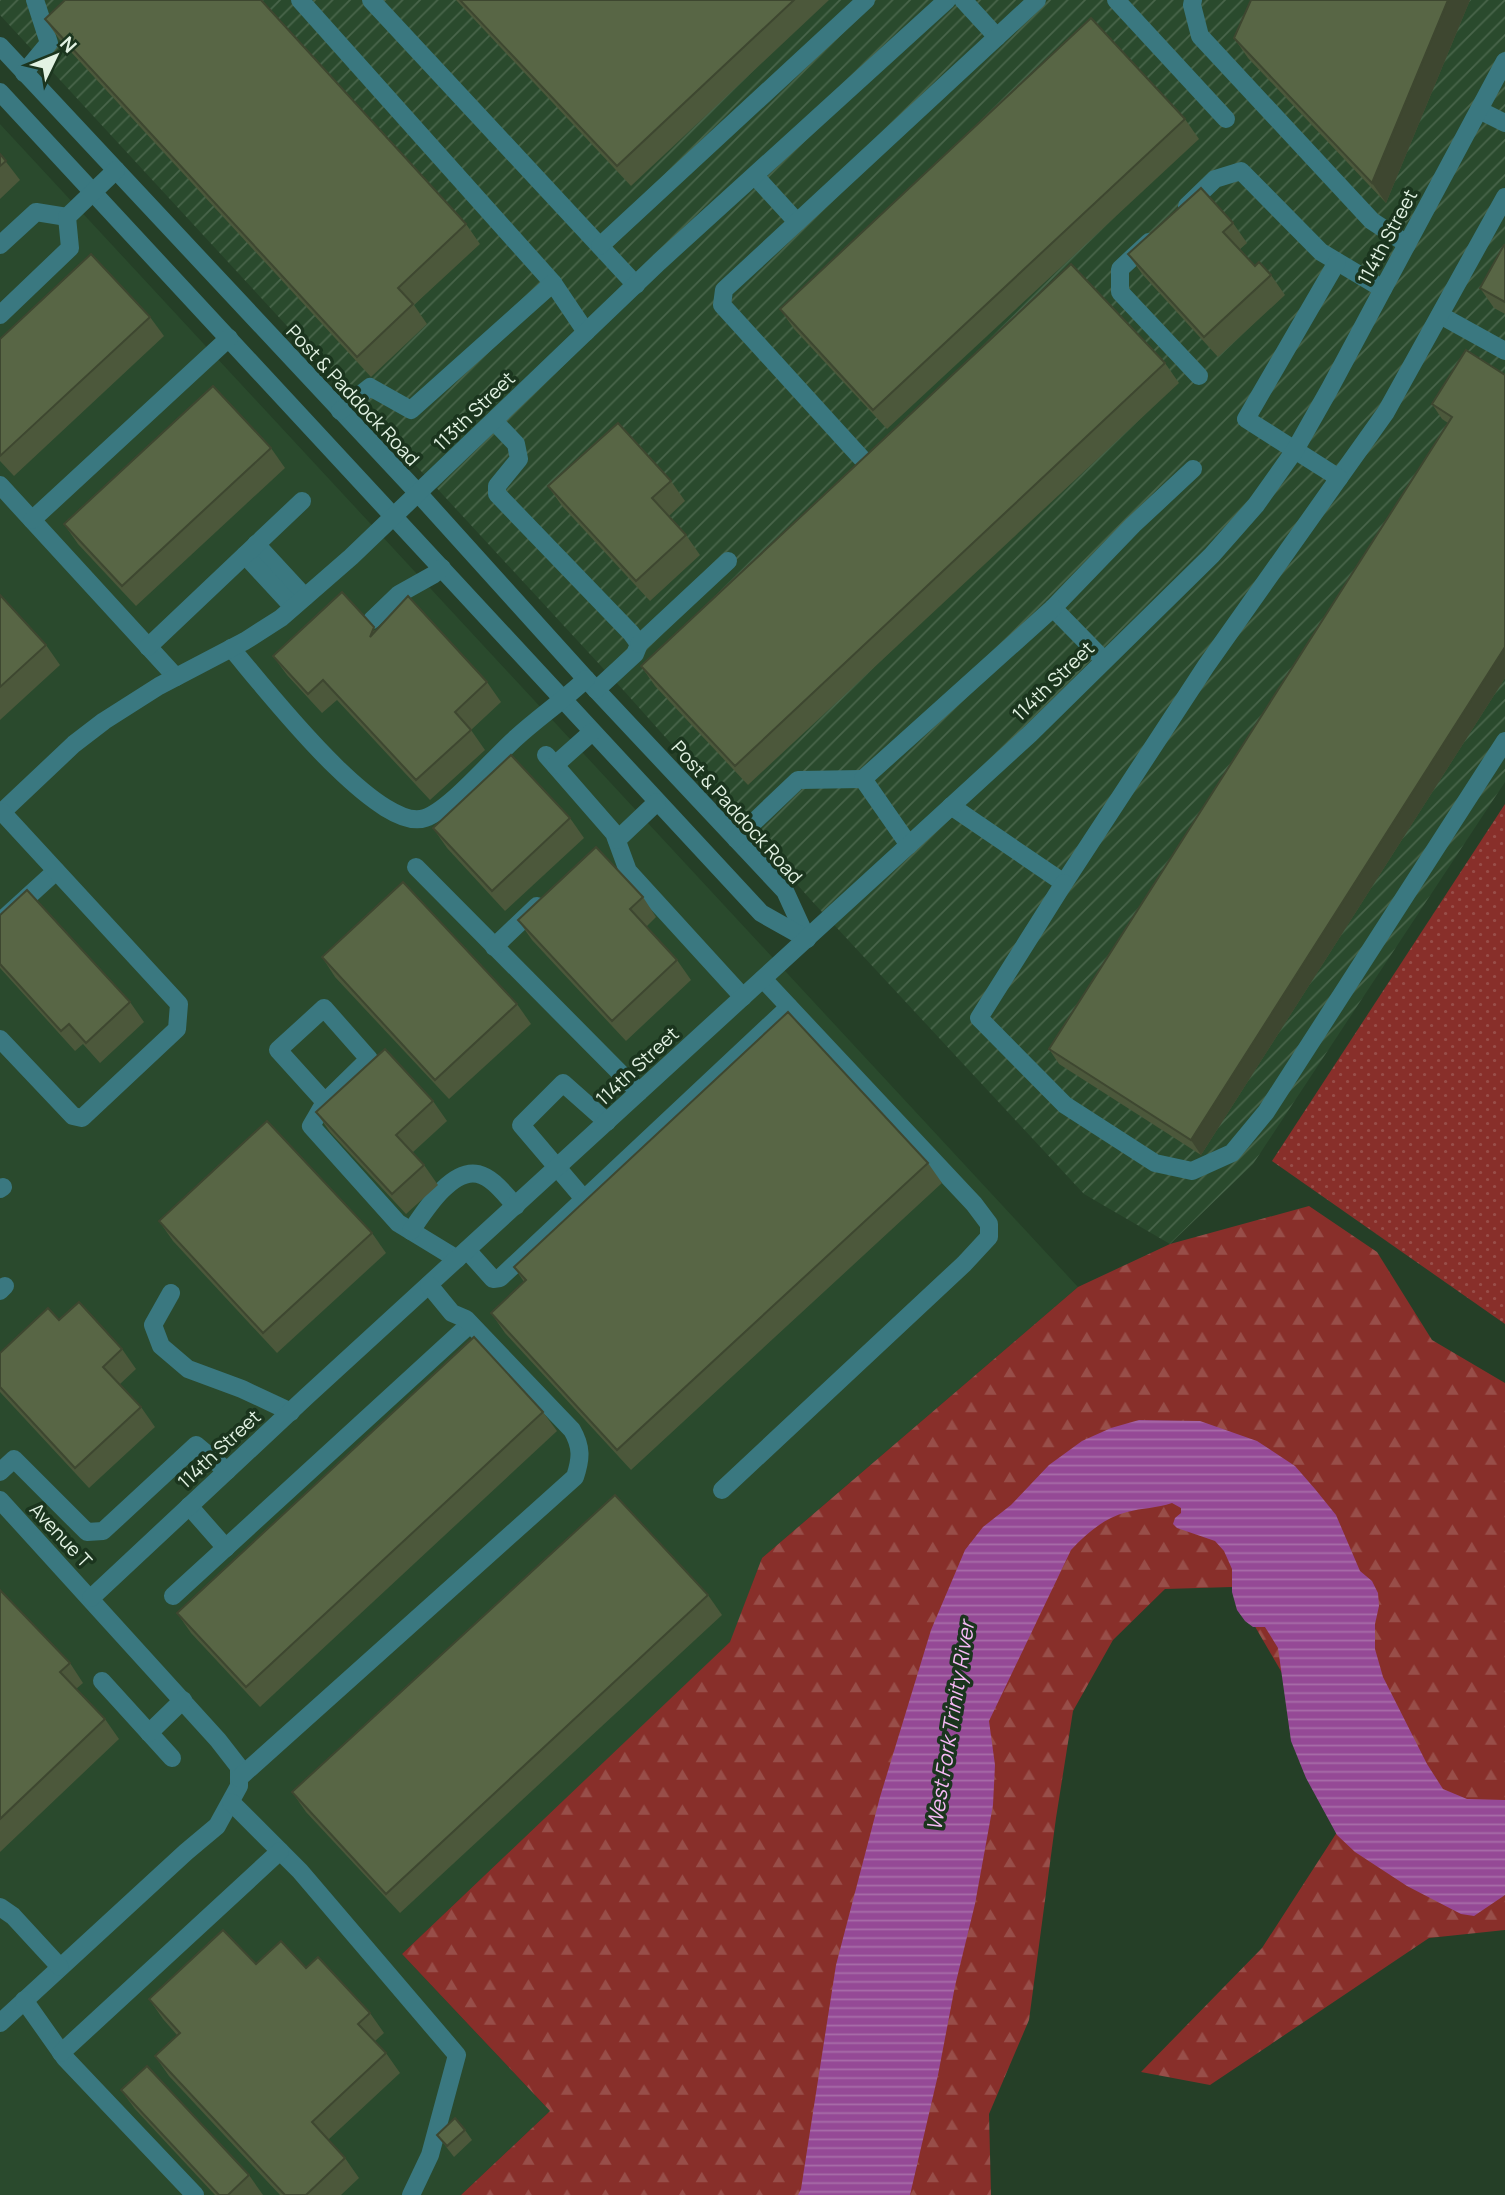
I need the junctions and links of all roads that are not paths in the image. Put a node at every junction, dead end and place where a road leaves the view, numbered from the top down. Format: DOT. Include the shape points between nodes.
graph roads {
  1 [pos="35,0"];
  2 [pos="300,0"];
  3 [pos="371,0"];
  4 [pos="866,0"];
  5 [pos="947,0"];
  6 [pos="963,0"];
  7 [pos="1037,0"];
  8 [pos="1116,0"];
  9 [pos="1193,0"];
  10 [pos="997,37"];
  11 [pos="0,46"];
  12 [pos="1505,61"];
  13 [pos="24,73"];
  14 [pos="0,92"];
  15 [pos="1479,110"];
  16 [pos="1226,119"];
  17 [pos="1505,123"];
  18 [pos="116,170"];
  19 [pos="755,176"];
  20 [pos="92,191"];
  21 [pos="1505,197"];
  22 [pos="1177,215"];
  23 [pos="67,217"];
  24 [pos="797,222"];
  25 [pos="1158,233"];
  26 [pos="1408,244"];
  27 [pos="0,245"];
  28 [pos="600,246"];
  29 [pos="1338,262"];
  30 [pos="553,283"];
  31 [pos="636,285"];
  32 [pos="1383,289"];
  33 [pos="0,315"];
  34 [pos="1440,315"];
  35 [pos="586,332"];
  36 [pos="229,338"];
  37 [pos="1505,351"];
  38 [pos="1199,376"];
  39 [pos="340,411"];
  40 [pos="494,421"];
  41 [pos="1295,450"];
  42 [pos="865,462"];
  43 [pos="1193,469"];
  44 [pos="1339,478"];
  45 [pos="0,485"];
  46 [pos="418,494"];
  47 [pos="302,501"];
  48 [pos="395,516"];
  49 [pos="32,520"];
  50 [pos="251,550"];
  51 [pos="728,561"];
  52 [pos="442,568"];
  53 [pos="299,602"];
  54 [pos="1053,608"];
  55 [pos="372,620"];
  56 [pos="639,644"];
  57 [pos="148,647"];
  58 [pos="231,648"];
  59 [pos="1104,660"];
  60 [pos="176,677"];
  61 [pos="591,685"];
  62 [pos="563,701"];
  63 [pos="592,732"];
  64 [pos="1505,741"];
  65 [pos="863,779"];
  66 [pos="657,802"];
  67 [pos="951,806"];
  68 [pos="1,813"];
  69 [pos="736,839"];
  70 [pos="617,840"];
  71 [pos="909,845"];
  72 [pos="416,867"];
  73 [pos="56,871"];
  74 [pos="1063,883"];
  75 [pos="549,894"];
  76 [pos="0,922"];
  77 [pos="807,939"];
  78 [pos="494,947"];
  79 [pos="763,979"];
  80 [pos="744,997"];
  81 [pos="789,1007"];
  82 [pos="2,1044"];
  83 [pos="639,1092"];
  84 [pos="325,1102"];
  85 [pos="607,1122"];
  86 [pos="556,1168"];
  87 [pos="584,1199"];
  88 [pos="516,1206"];
  89 [pos="411,1231"];
  90 [pos="462,1255"];
  91 [pos="429,1285"];
  92 [pos="171,1293"];
  93 [pos="470,1324"];
  94 [pos="291,1412"];
  95 [pos="228,1471"];
  96 [pos="0,1472"];
  97 [pos="722,1490"];
  98 [pos="0,1500"];
  99 [pos="189,1506"];
  100 [pos="226,1548"];
  101 [pos="173,1596"];
  102 [pos="91,1598"];
  103 [pos="102,1681"];
  104 [pos="183,1700"];
  105 [pos="149,1733"];
  106 [pos="172,1758"];
  107 [pos="239,1778"];
  108 [pos="231,1802"];
  109 [pos="280,1851"];
  110 [pos="0,1907"];
  111 [pos="61,1967"];
  112 [pos="24,2000"];
  113 [pos="0,2023"];
  114 [pos="61,2053"];
  115 [pos="195,2195"];
  116 [pos="411,2195"];
  1 -- 13 [label="street" via="50,43"];
  2 -- 30 [label="street"];
  3 -- 28 [label="street"];
  4 -- 28 [label="street"];
  5 -- 19 [label="street, 113th Street"];
  6 -- 10 [label="street"];
  7 -- 10 [label="street"];
  8 -- 16 [label="street"];
  9 -- 26 [label="street" via="1200,36 1372,221"];
  10 -- 24 [label="street"];
  11 -- 13 [label="street, Post & Paddock Road"];
  12 -- 15 [label="street, 114th Street"];
  13 -- 18 [label="street, Post & Paddock Road"];
  14 -- 20 [label="street"];
  15 -- 17 [label="street"];
  15 -- 26 [label="street, 114th Street"];
  18 -- 20 [label="street"];
  18 -- 39 [label="street, Post & Paddock Road"];
  19 -- 24 [label="street"];
  19 -- 31 [label="street, 113th Street"];
  20 -- 23 [label="street"];
  20 -- 36 [label="street"];
  21 -- 34 [label="street"];
  22 -- 29 [label="street" via="1215,179 1241,172 1321,252"];
  23 -- 27 [label="street" via="36,212"];
  23 -- 33 [label="street" via="70,248"];
  24 -- 42 [label="street" via="724,290 722,305"];
  25 -- 38 [label="street" via="1120,269 1120,292"];
  26 -- 32 [label="street, 114th Street"];
  28 -- 31 [label="street"];
  29 -- 32 [label="street"];
  29 -- 41 [label="street" via="1246,419"];
  30 -- 35 [label="street"];
  30 -- 39 [label="street" via="411,410 370,387"];
  31 -- 35 [label="street, 113th Street"];
  32 -- 41 [label="street, 114th Street"];
  34 -- 37 [label="street"];
  34 -- 44 [label="street" via="1386,412"];
  35 -- 40 [label="street, 113th Street"];
  36 -- 48 [label="street"];
  36 -- 49 [label="street"];
  39 -- 46 [label="street, Post & Paddock Road"];
  40 -- 46 [label="street, 113th Street"];
  40 -- 56 [label="street" via="516,444 519,459 497,486 497,494"];
  41 -- 44 [label="street"];
  41 -- 59 [label="street, 114th Street" via="1256,505 1212,555"];
  43 -- 54 [label="street"];
  44 -- 74 [label="street" via="1206,666"];
  45 -- 49 [label="street"];
  46 -- 48 [label="street, 113th Street"];
  46 -- 61 [label="street, Post & Paddock Road"];
  47 -- 50 [label="street"];
  48 -- 52 [label="street"];
  48 -- 53 [label="street, 113th Street"];
  49 -- 57 [label="street"];
  50 -- 53 [label="street"];
  50 -- 57 [label="street"];
  51 -- 56 [label="street"];
  52 -- 55 [label="street" via="398,594"];
  52 -- 62 [label="street"];
  53 -- 58 [label="street, 113th Street"];
  54 -- 59 [label="street"];
  54 -- 65 [label="street"];
  56 -- 61 [label="street" via="635,654"];
  57 -- 60 [label="street"];
  58 -- 60 [label="street, 113th Street"];
  58 -- 62 [label="street" via="342,774 371,800 404,819 424,819 441,810 515,738"];
  59 -- 67 [label="street, 114th Street"];
  60 -- 68 [label="street, 113th Street" via="74,744"];
  61 -- 62 [label="street"];
  61 -- 69 [label="street, Post & Paddock Road"];
  62 -- 63 [label="street"];
  63 -- 66 [label="street"];
  63 -- 70 [label="street" via="551,760"];
  64 -- 74 [label="street" via="1266,1112 1232,1153 1192,1171 1155,1163 1065,1105 979,1018"];
  65 -- 69 [label="street" via="797,780"];
  65 -- 71 [label="street"];
  66 -- 70 [label="street"];
  66 -- 77 [label="street" via="761,913"];
  67 -- 71 [label="street, 114th Street"];
  67 -- 74 [label="street"];
  68 -- 73 [label="street"];
  69 -- 77 [label="street, Post & Paddock Road" via="785,891"];
  70 -- 80 [label="street" via="628,872"];
  71 -- 77 [label="street, 114th Street"];
  72 -- 78 [label="street"];
  73 -- 76 [label="street"];
  73 -- 82 [label="street" via="179,1004 177,1029 82,1118 73,1116"];
  75 -- 78 [label="street"];
  77 -- 79 [label="street, 114th Street"];
  78 -- 83 [label="street"];
  79 -- 80 [label="street, 114th Street"];
  79 -- 81 [label="street"];
  80 -- 83 [label="street, 114th Street"];
  81 -- 87 [label="street"];
  81 -- 97 [label="street" via="974,1204 989,1224 989,1237"];
  83 -- 85 [label="street, 114th Street"];
  84 -- 84 [label="street" via="369,1059 324,1008 278,1050"];
  84 -- 89 [label="street" via="311,1126 398,1223"];
  85 -- 86 [label="street, 114th Street"];
  85 -- 86 [label="street" via="563,1083 521,1125"];
  86 -- 87 [label="street"];
  86 -- 88 [label="street, 114th Street"];
  87 -- 90 [label="street" via="496,1280"];
  88 -- 89 [label="street" via="491,1181 467,1174 440,1192"];
  88 -- 90 [label="street, 114th Street"];
  89 -- 90 [label="street"];
  90 -- 91 [label="street, 114th Street"];
  91 -- 93 [label="street" via="452,1313"];
  91 -- 94 [label="street, 114th Street"];
  92 -- 94 [label="street" via="153,1325 161,1346 188,1369"];
  93 -- 100 [label="street"];
  93 -- 107 [label="street" via="572,1430 579,1443 575,1477"];
  94 -- 95 [label="street, 114th Street"];
  95 -- 96 [label="street" via="196,1445 103,1531 87,1532 14,1459"];
  95 -- 99 [label="street, 114th Street"];
  98 -- 102 [label="street, Avenue T"];
  99 -- 100 [label="street"];
  99 -- 102 [label="street, 114th Street"];
  100 -- 101 [label="street"];
  102 -- 104 [label="street"];
  103 -- 105 [label="street"];
  104 -- 105 [label="street"];
  104 -- 107 [label="street" via="239,1767"];
  105 -- 106 [label="street"];
  107 -- 108 [label="street"];
  108 -- 109 [label="street"];
  108 -- 111 [label="street" via="217,1826"];
  109 -- 114 [label="street"];
  109 -- 116 [label="street" via="457,2055 430,2155"];
  110 -- 111 [label="street"];
  111 -- 112 [label="street"];
  112 -- 113 [label="street"];
  112 -- 114 [label="street"];
  114 -- 115 [label="street"];
}
